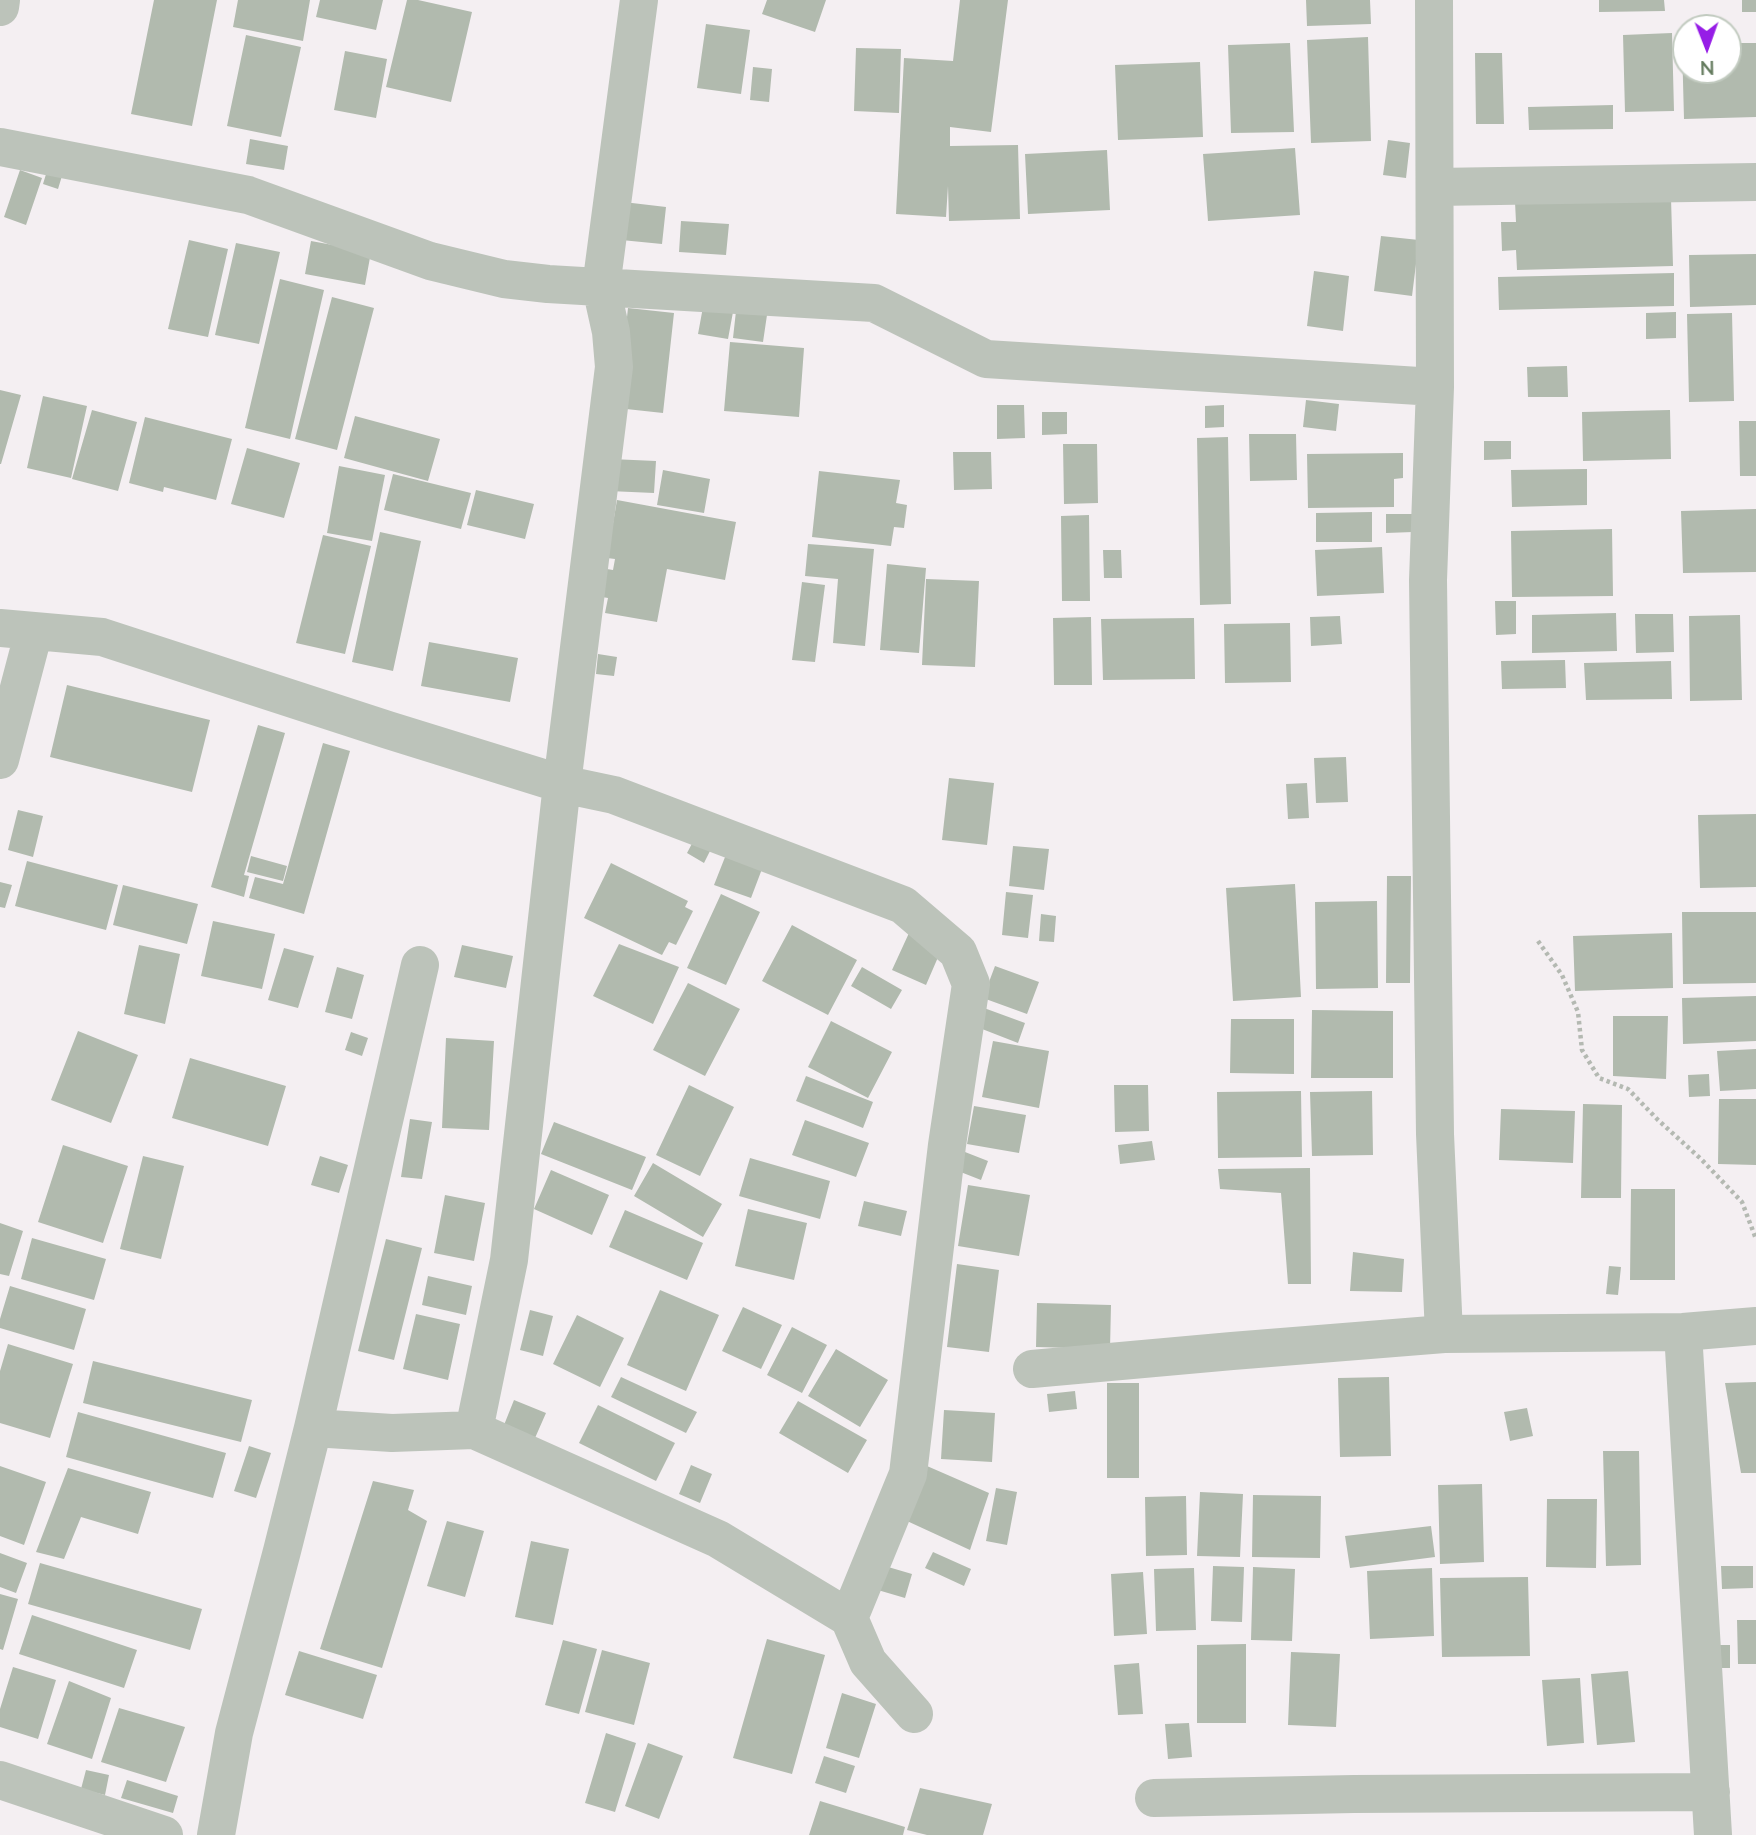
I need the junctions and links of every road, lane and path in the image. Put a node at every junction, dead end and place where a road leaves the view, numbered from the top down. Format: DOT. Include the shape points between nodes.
graph roads {
  1 [pos="1,0"];
  2 [pos="639,0"];
  3 [pos="1434,0"];
  4 [pos="0,6"];
  5 [pos="0,147"];
  6 [pos="1756,182"];
  7 [pos="1435,187"];
  8 [pos="601,287"];
  9 [pos="1436,387"];
  10 [pos="17,629"];
  11 [pos="0,760"];
  12 [pos="562,784"];
  13 [pos="1538,940"];
  14 [pos="420,965"];
  15 [pos="1756,1239"];
  16 [pos="1756,1326"];
  17 [pos="1683,1332"];
  18 [pos="1444,1334"];
  19 [pos="1032,1369"];
  20 [pos="313,1427"];
  21 [pos="474,1430"];
  22 [pos="849,1618"];
  23 [pos="914,1714"];
  24 [pos="0,1780"];
  25 [pos="1711,1792"];
  26 [pos="1154,1798"];
  27 [pos="164,1835"];
  28 [pos="216,1835"];
  29 [pos="1713,1835"];
  1 -- 4 [label="street"];
  2 -- 8 [label="street"];
  3 -- 7 [label="street"];
  5 -- 8 [label="street" via="248,195 429,261 504,279"];
  6 -- 7 [label="street"];
  7 -- 9 [label="street"];
  8 -- 9 [label="street" via="874,303 986,359"];
  8 -- 12 [label="street" via="614,367"];
  9 -- 18 [label="street" via="1428,580 1435,1135"];
  10 -- 11 [label="street"];
  10 -- 12 [label="street" via="102,637"];
  12 -- 21 [label="street" via="509,1260"];
  12 -- 22 [label="street" via="614,795 903,905 958,953 971,984 908,1474"];
  13 -- 15 [label="path" via="1562,975 1578,1013 1582,1050 1599,1078 1628,1089 1701,1159 1742,1202"];
  14 -- 20 [label="street"];
  16 -- 17 [label="street"];
  17 -- 18 [label="street"];
  17 -- 25 [label="street"];
  18 -- 19 [label="street"];
  20 -- 21 [label="street" via="392,1433"];
  20 -- 28 [label="street" via="234,1732"];
  21 -- 22 [label="street" via="718,1539"];
  22 -- 23 [label="street" via="868,1662"];
  24 -- 27 [label="street"];
  25 -- 26 [label="street"];
  25 -- 29 [label="street"];
}
